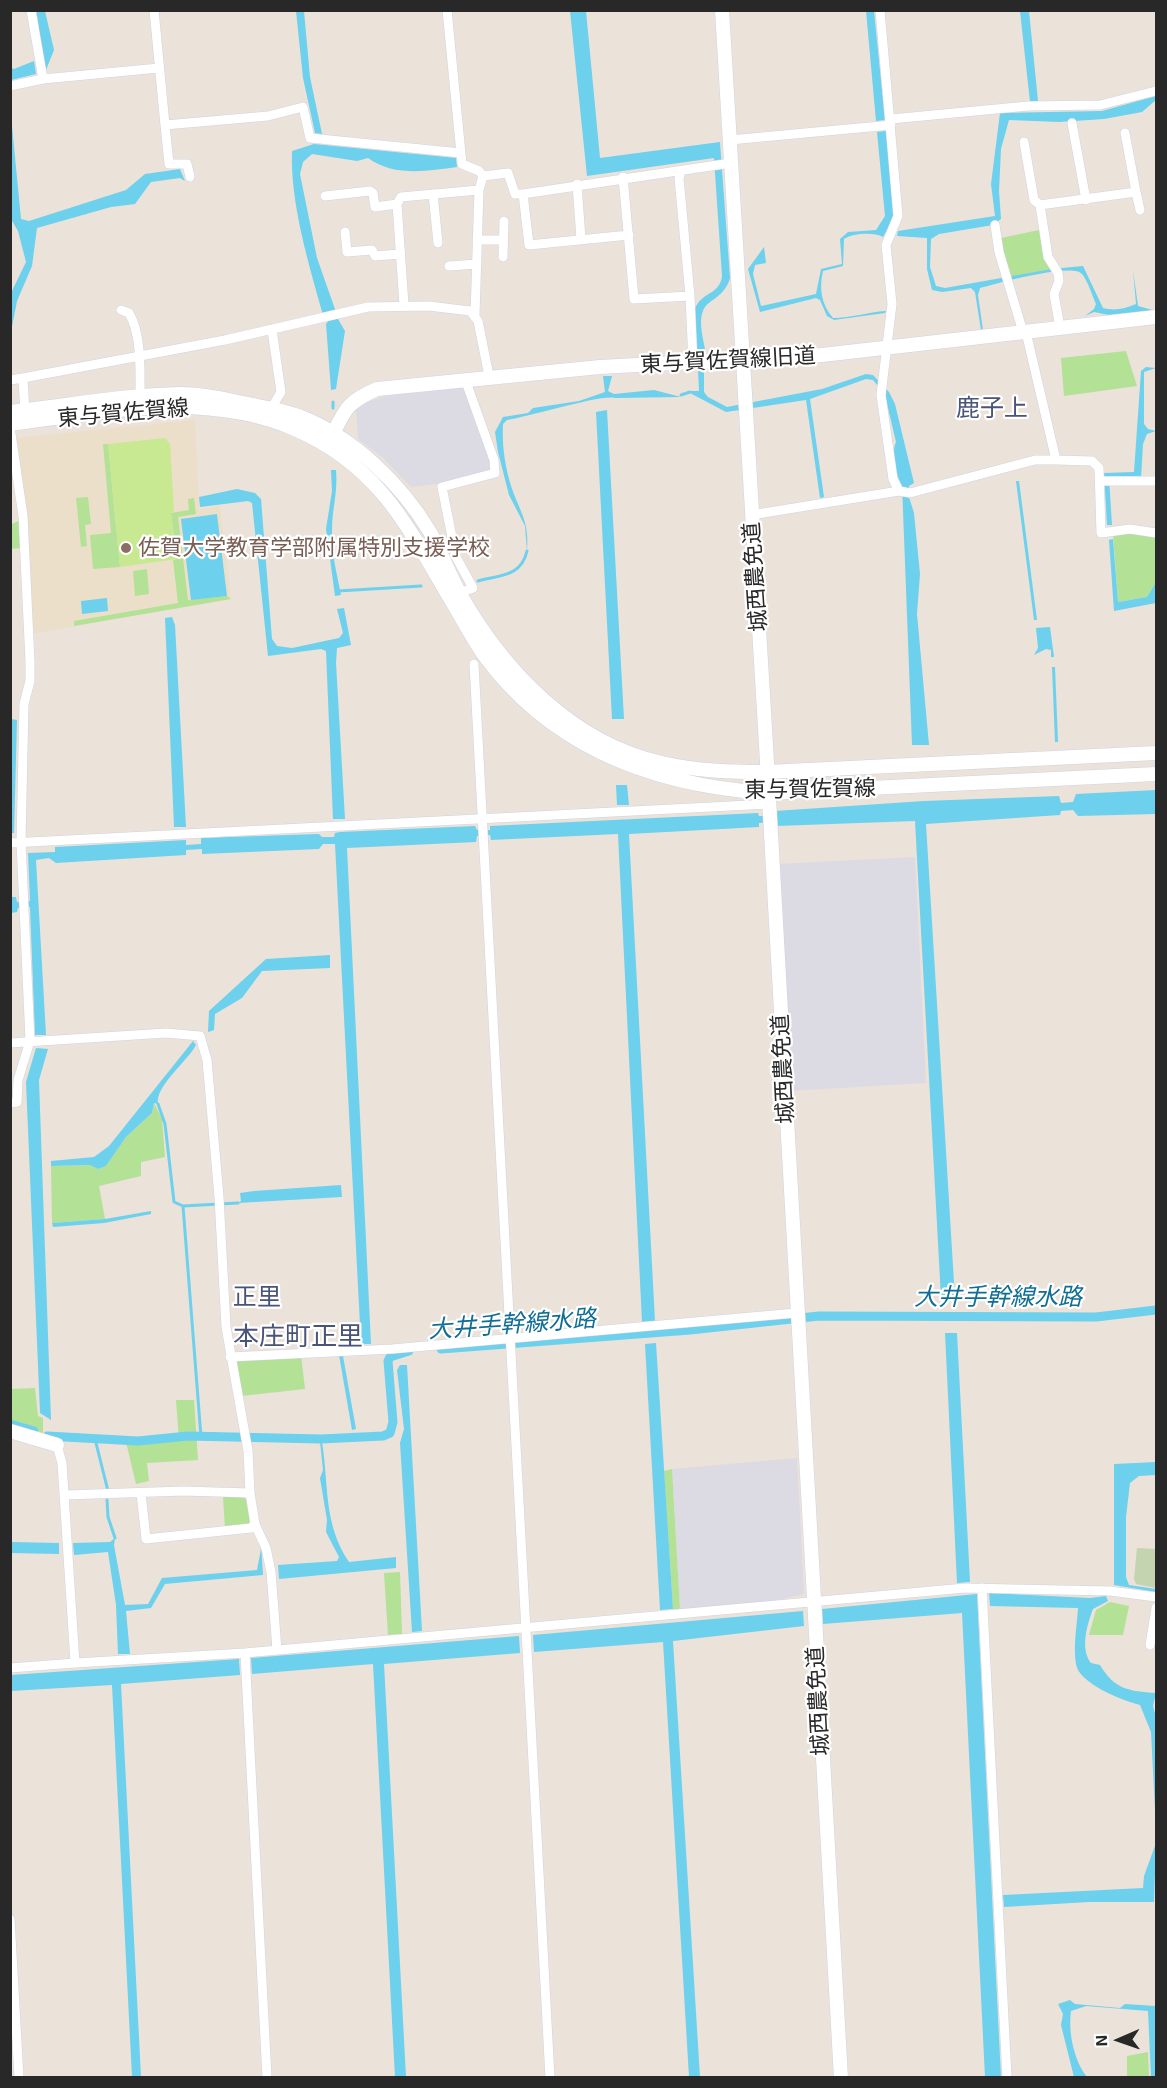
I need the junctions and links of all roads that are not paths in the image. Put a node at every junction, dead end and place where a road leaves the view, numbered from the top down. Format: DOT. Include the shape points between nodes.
graph roads {
  1 [pos="31,10"];
  2 [pos="154,10"];
  3 [pos="447,10"];
  4 [pos="722,10"];
  5 [pos="880,10"];
  6 [pos="159,68"];
  7 [pos="43,79"];
  8 [pos="10,86"];
  9 [pos="1156,91"];
  10 [pos="891,122"];
  11 [pos="1072,123"];
  12 [pos="165,124"];
  13 [pos="1125,133"];
  14 [pos="730,140"];
  15 [pos="1024,142"];
  16 [pos="460,153"];
  17 [pos="723,164"];
  18 [pos="681,171"];
  19 [pos="483,176"];
  20 [pos="190,177"];
  21 [pos="622,177"];
  22 [pos="577,184"];
  23 [pos="479,190"];
  24 [pos="1136,192"];
  25 [pos="433,194"];
  26 [pos="523,194"];
  27 [pos="325,196"];
  28 [pos="1086,200"];
  29 [pos="397,204"];
  30 [pos="1040,205"];
  31 [pos="1140,210"];
  32 [pos="504,221"];
  33 [pos="995,225"];
  34 [pos="345,232"];
  35 [pos="629,235"];
  36 [pos="581,239"];
  37 [pos="477,240"];
  38 [pos="503,240"];
  39 [pos="438,243"];
  40 [pos="400,254"];
  41 [pos="503,257"];
  42 [pos="477,264"];
  43 [pos="449,266"];
  44 [pos="690,296"];
  45 [pos="404,305"];
  46 [pos="121,310"];
  47 [pos="476,315"];
  48 [pos="1156,317"];
  49 [pos="1060,328"];
  50 [pos="272,330"];
  51 [pos="1025,332"];
  52 [pos="888,347"];
  53 [pos="139,357"];
  54 [pos="743,360"];
  55 [pos="693,363"];
  56 [pos="489,376"];
  57 [pos="23,378"];
  58 [pos="465,379"];
  59 [pos="10,380"];
  60 [pos="140,398"];
  61 [pos="268,414"];
  62 [pos="20,415"];
  63 [pos="10,426"];
  64 [pos="330,440"];
  65 [pos="1056,460"];
  66 [pos="1104,480"];
  67 [pos="1156,481"];
  68 [pos="899,491"];
  69 [pos="751,515"];
  70 [pos="1156,520"];
  71 [pos="1155,533"];
  72 [pos="460,593"];
  73 [pos="474,663"];
  74 [pos="1156,753"];
  75 [pos="767,772"];
  76 [pos="1156,774"];
  77 [pos="769,809"];
  78 [pos="483,828"];
  79 [pos="21,842"];
  80 [pos="10,843"];
  81 [pos="30,1041"];
  82 [pos="10,1042"];
  83 [pos="10,1103"];
  84 [pos="796,1319"];
  85 [pos="509,1338"];
  86 [pos="392,1349"];
  87 [pos="230,1357"];
  88 [pos="397,1359"];
  89 [pos="10,1431"];
  90 [pos="57,1445"];
  91 [pos="141,1493"];
  92 [pos="250,1493"];
  93 [pos="65,1495"];
  94 [pos="255,1524"];
  95 [pos="982,1588"];
  96 [pos="1156,1597"];
  97 [pos="812,1602"];
  98 [pos="1156,1608"];
  99 [pos="525,1628"];
  100 [pos="1150,1645"];
  101 [pos="277,1650"];
  102 [pos="244,1653"];
  103 [pos="75,1663"];
  104 [pos="10,1668"];
  105 [pos="10,1919"];
  106 [pos="19,2078"];
  107 [pos="267,2078"];
  108 [pos="550,2078"];
  109 [pos="841,2078"];
  110 [pos="1007,2078"];
  1 -- 7 [label="street"];
  2 -- 6 [label="street"];
  3 -- 16 [label="street"];
  4 -- 14 [label="main road, 城西農免道"];
  5 -- 10 [label="street"];
  6 -- 7 [label="street"];
  6 -- 12 [label="street"];
  7 -- 8 [label="street"];
  9 -- 10 [label="street" via="1100,105 1028,106"];
  10 -- 14 [label="street"];
  10 -- 52 [label="street" via="898,216 886,244 892,303"];
  11 -- 28 [label="street"];
  12 -- 16 [label="street" via="268,116 303,107 310,138"];
  12 -- 20 [label="street" via="169,164 187,164"];
  13 -- 24 [label="street"];
  14 -- 17 [label="main road, 城西農免道"];
  15 -- 30 [label="street" via="1034,200"];
  16 -- 19 [label="street" via="462,164"];
  17 -- 18 [label="street"];
  17 -- 54 [label="main road, 城西農免道"];
  18 -- 21 [label="street"];
  18 -- 44 [label="street"];
  19 -- 23 [label="street"];
  19 -- 26 [label="street" via="508,173 512,190"];
  21 -- 22 [label="street"];
  21 -- 35 [label="street"];
  22 -- 26 [label="street"];
  22 -- 36 [label="street"];
  23 -- 25 [label="street"];
  23 -- 37 [label="street"];
  24 -- 28 [label="street"];
  24 -- 31 [label="street"];
  25 -- 29 [label="street" via="401,197"];
  25 -- 39 [label="street"];
  26 -- 36 [label="street" via="529,245"];
  27 -- 29 [label="street" via="370,191 375,207"];
  28 -- 30 [label="street"];
  29 -- 40 [label="street"];
  30 -- 49 [label="street" via="1048,257 1059,281 1054,294"];
  32 -- 38 [label="street"];
  33 -- 51 [label="street" via="999,252"];
  34 -- 40 [label="street" via="347,252"];
  35 -- 36 [label="street"];
  35 -- 44 [label="street" via="634,299"];
  37 -- 38 [label="street"];
  37 -- 42 [label="street"];
  38 -- 41 [label="street"];
  40 -- 45 [label="street"];
  42 -- 43 [label="street"];
  42 -- 47 [label="street"];
  44 -- 55 [label="street"];
  45 -- 47 [label="street" via="448,307"];
  45 -- 50 [label="street" via="368,307"];
  46 -- 53 [label="street" via="132,319"];
  47 -- 56 [label="street"];
  48 -- 49 [label="main road, 東与賀佐賀線旧道"];
  49 -- 51 [label="main road, 東与賀佐賀線旧道"];
  50 -- 53 [label="street"];
  50 -- 61 [label="street" via="281,392"];
  51 -- 52 [label="main road, 東与賀佐賀線旧道"];
  51 -- 65 [label="street"];
  52 -- 54 [label="main road, 東与賀佐賀線旧道"];
  52 -- 68 [label="street" via="881,395 893,479"];
  53 -- 57 [label="street"];
  53 -- 60 [label="street"];
  54 -- 55 [label="main road, 東与賀佐賀線旧道"];
  54 -- 69 [label="main road, 城西農免道"];
  55 -- 56 [label="main road, 東与賀佐賀線旧道"];
  56 -- 58 [label="main road, 東与賀佐賀線旧道"];
  57 -- 59 [label="street"];
  57 -- 62 [label="street"];
  58 -- 64 [label="main road, 東与賀佐賀線旧道" via="369,392 354,399"];
  58 -- 72 [label="street" via="495,473 442,487 456,557 472,588"];
  60 -- 61 [label="main road, 東与賀佐賀線" via="198,395"];
  60 -- 62 [label="main road, 東与賀佐賀線"];
  61 -- 62 [label="main road, 東与賀佐賀線" via="197,406"];
  61 -- 64 [label="main road, 東与賀佐賀線" via="302,417"];
  62 -- 63 [label="main road, 東与賀佐賀線"];
  63 -- 79 [label="street" via="28,580 30,681 24,704"];
  64 -- 72 [label="main road, 東与賀佐賀線" via="352,447 395,484 429,531"];
  64 -- 77 [label="main road, 東与賀佐賀線" via="385,494 421,546 484,654 532,708 571,737 622,764"];
  65 -- 66 [label="street" via="1092,461"];
  65 -- 68 [label="street" via="1035,460 910,493"];
  66 -- 67 [label="street"];
  66 -- 71 [label="street" via="1101,533"];
  68 -- 69 [label="street"];
  69 -- 75 [label="main road, 城西農免道"];
  70 -- 71 [label="street"];
  72 -- 75 [label="main road, 東与賀佐賀線" via="516,674 541,699 599,737 660,763 705,771"];
  73 -- 78 [label="street"];
  74 -- 75 [label="main road, 東与賀佐賀線"];
  75 -- 77 [label="main road, 城西農免道"];
  76 -- 77 [label="main road, 東与賀佐賀線"];
  77 -- 78 [label="street"];
  77 -- 84 [label="main road, 城西農免道"];
  78 -- 79 [label="street"];
  78 -- 85 [label="street"];
  79 -- 80 [label="street"];
  79 -- 81 [label="street"];
  81 -- 82 [label="street"];
  81 -- 83 [label="street" via="18,1080 17,1102"];
  81 -- 87 [label="street" via="166,1033 200,1036 207,1060"];
  84 -- 85 [label="street"];
  84 -- 97 [label="main road, 城西農免道"];
  85 -- 86 [label="street"];
  85 -- 99 [label="street"];
  86 -- 87 [label="street"];
  86 -- 88 [label="street"];
  87 -- 92 [label="street" via="245,1437"];
  89 -- 90 [label="main road"];
  90 -- 93 [label="street"];
  91 -- 92 [label="street"];
  91 -- 93 [label="street"];
  91 -- 94 [label="street" via="146,1539 251,1528"];
  92 -- 94 [label="street"];
  93 -- 103 [label="street"];
  94 -- 101 [label="street" via="271,1572"];
  95 -- 96 [label="street"];
  95 -- 97 [label="street"];
  95 -- 110 [label="street"];
  97 -- 99 [label="street"];
  97 -- 109 [label="main road, 城西農免道"];
  98 -- 100 [label="street"];
  99 -- 101 [label="street"];
  99 -- 108 [label="street"];
  101 -- 102 [label="street"];
  102 -- 103 [label="street"];
  102 -- 107 [label="street"];
  103 -- 104 [label="street"];
  105 -- 106 [label="street"];
}
